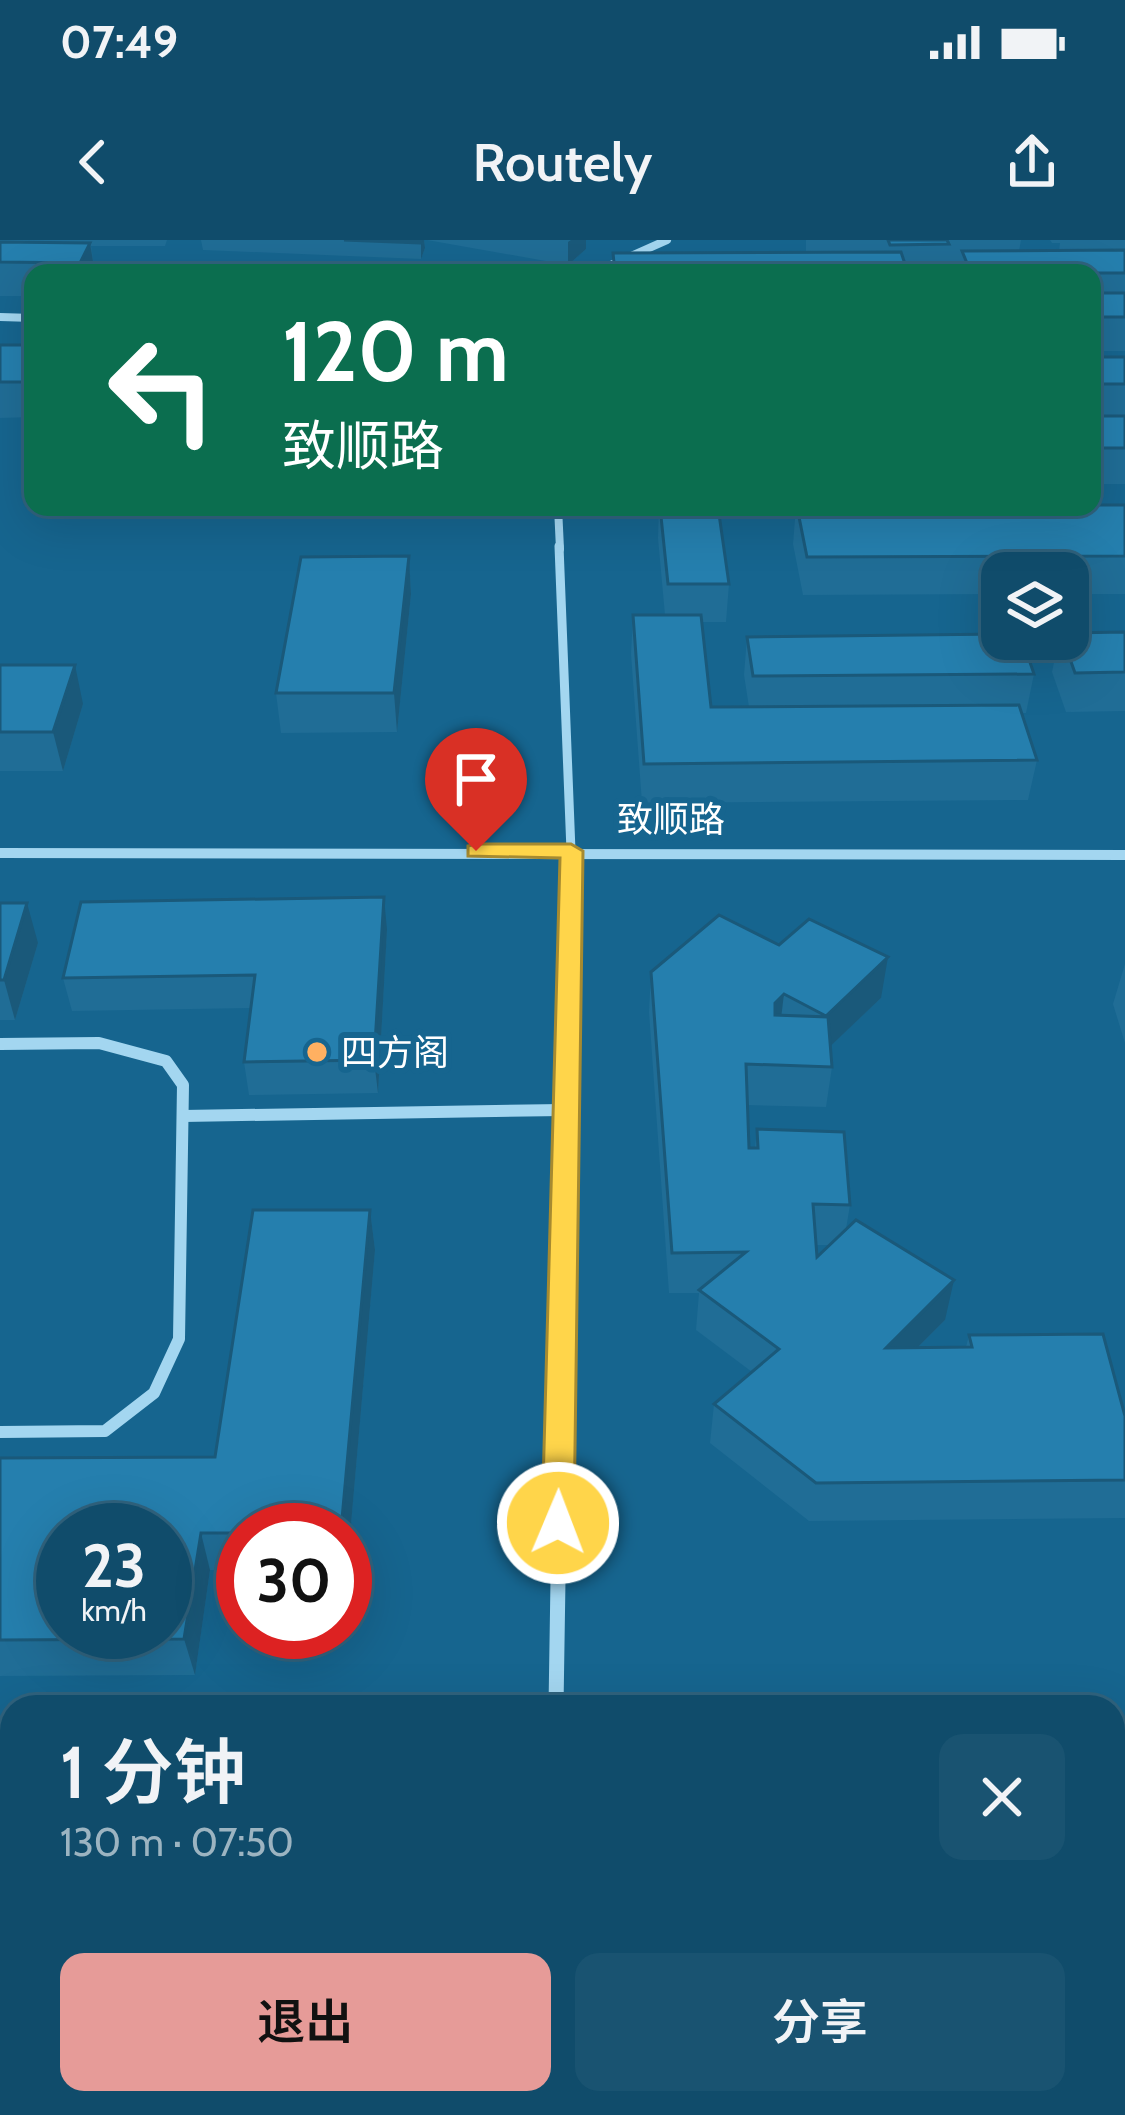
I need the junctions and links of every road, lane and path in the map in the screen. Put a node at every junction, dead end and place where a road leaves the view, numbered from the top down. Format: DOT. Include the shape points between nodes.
graph roads {
  1 [pos="668,240"];
  2 [pos="613,264"];
  3 [pos="558,516"];
  4 [pos="571,851"];
  5 [pos="0,853"];
  6 [pos="1125,855"];
  7 [pos="0,1044"];
  8 [pos="563,1110"];
  9 [pos="183,1116"];
  10 [pos="0,1432"];
  11 [pos="556,1695"];
  1 -- 2 [label="street"];
  3 -- 4 [label="street"];
  4 -- 5 [label="street, 致顺路"];
  4 -- 6 [label="street, 致顺路"];
  4 -- 8 [label="street"];
  7 -- 9 [label="street" via="99,1043 166,1061 183,1085"];
  8 -- 9 [label="street"];
  8 -- 11 [label="street"];
  9 -- 10 [label="street" via="178,1340 154,1393 105,1430"];
}
